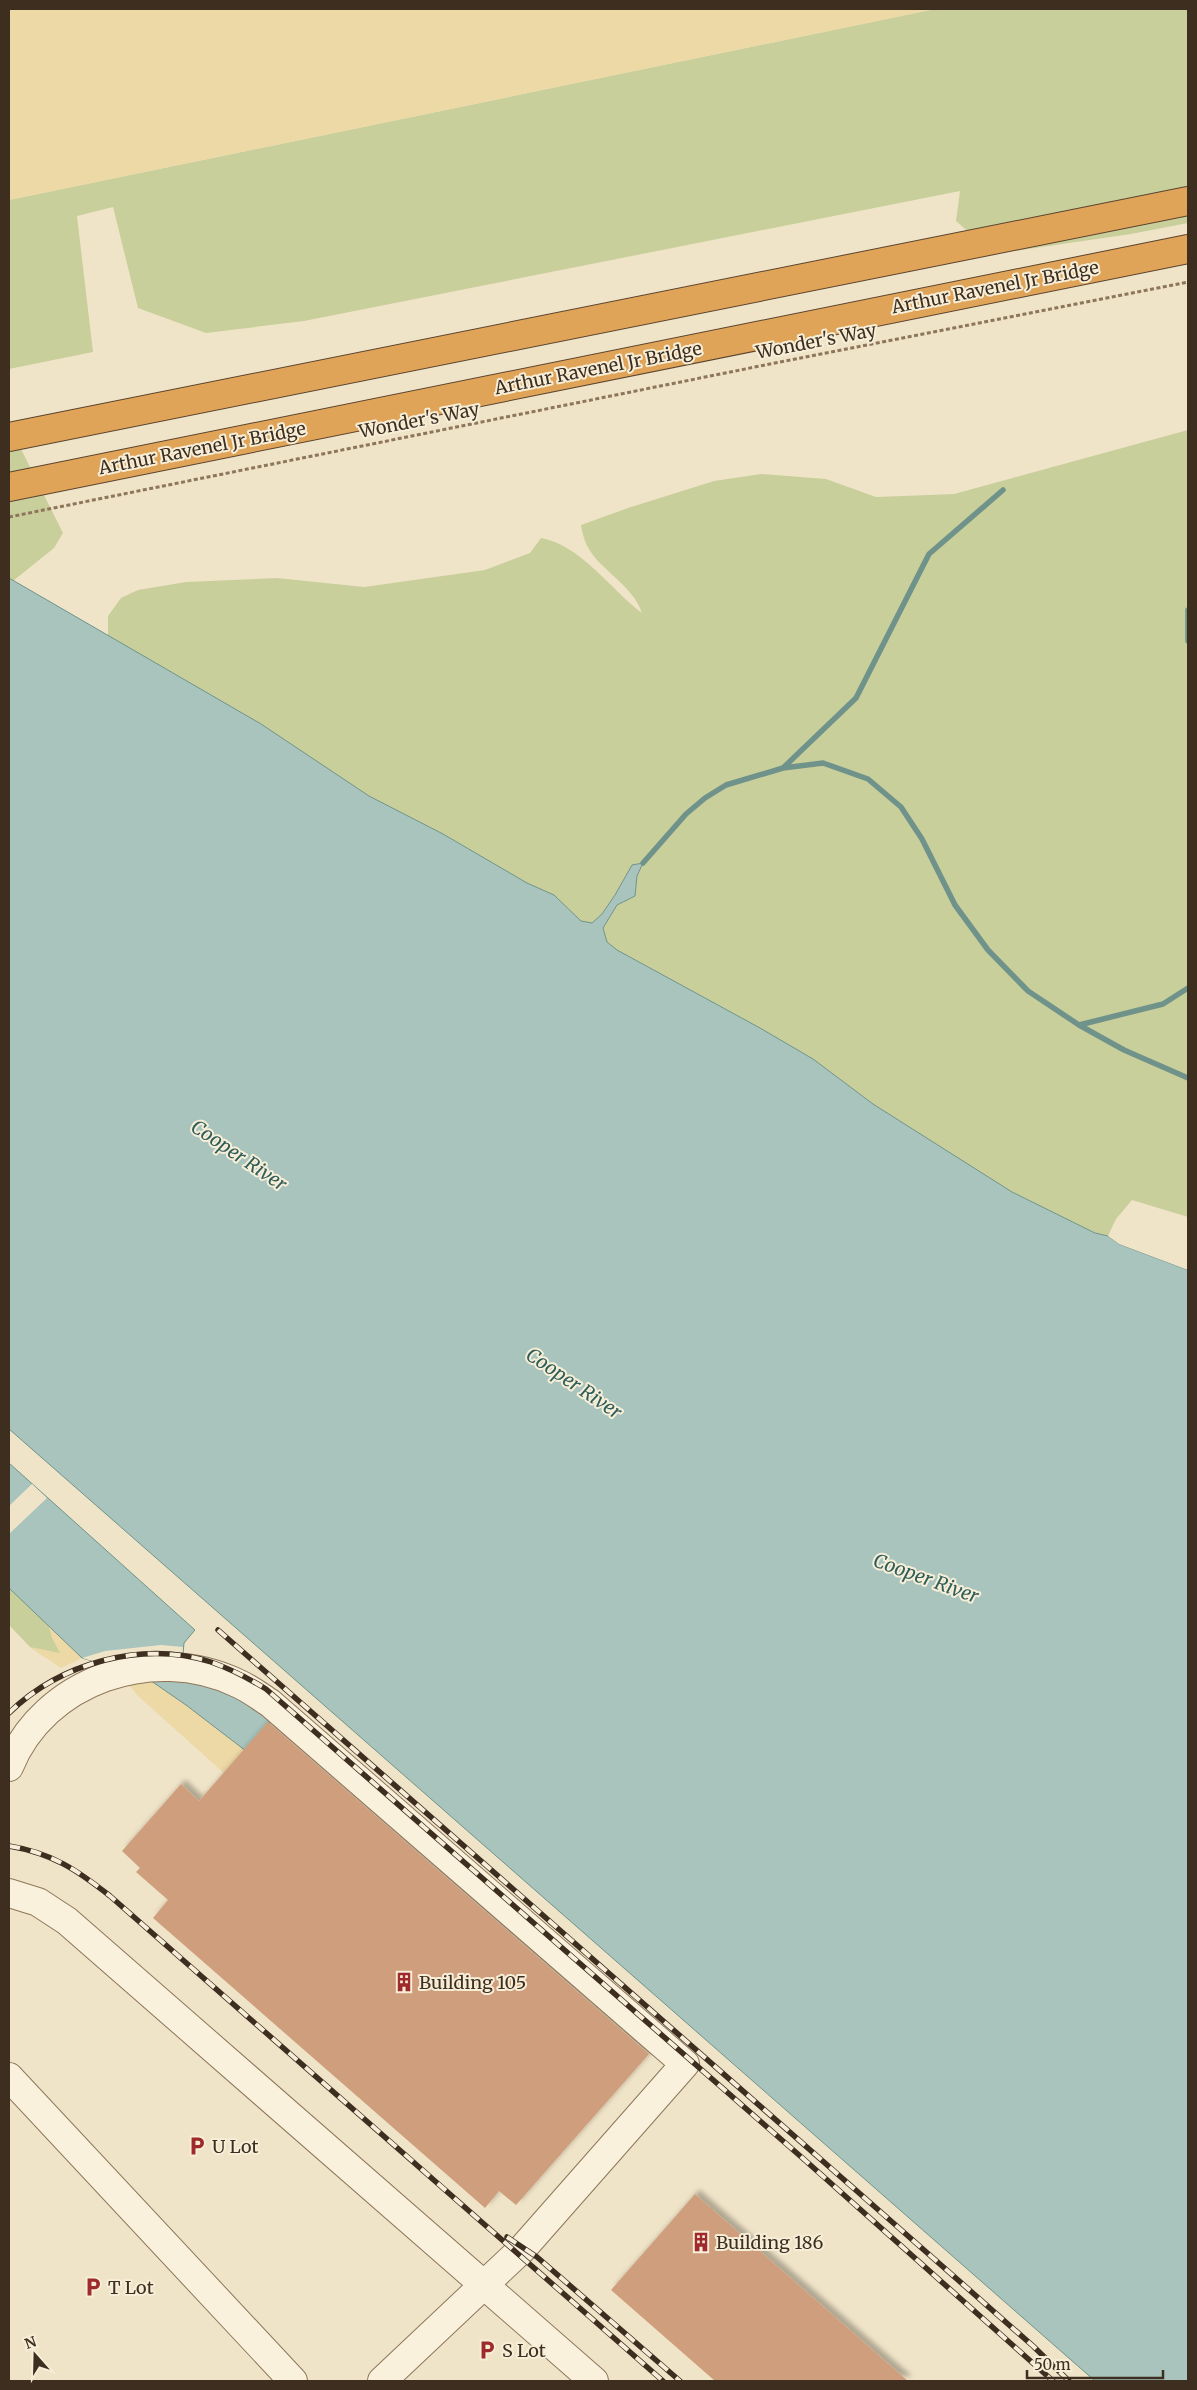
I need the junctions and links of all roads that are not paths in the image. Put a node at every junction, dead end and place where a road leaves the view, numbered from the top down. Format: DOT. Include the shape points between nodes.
graph roads {
  1 [pos="1188,201"];
  2 [pos="1188,248"];
  3 [pos="9,437"];
  4 [pos="9,487"];
  5 [pos="10,1762"];
  6 [pos="9,1893"];
  7 [pos="9,2077"];
  8 [pos="484,2285"];
  9 [pos="293,2381"];
  10 [pos="382,2381"];
  11 [pos="594,2381"];
  1 -- 3 [label="highway"];
  2 -- 4 [label="highway, Arthur Ravenel Jr Bridge"];
  5 -- 8 [label="lane" via="31,1728 47,1710 98,1679 135,1668 172,1667 237,1682 270,1703 685,2064 523,2248"];
  6 -- 8 [label="lane" via="38,1902 67,1921"];
  7 -- 9 [label="lane"];
  8 -- 10 [label="lane"];
  8 -- 11 [label="lane"];
}
